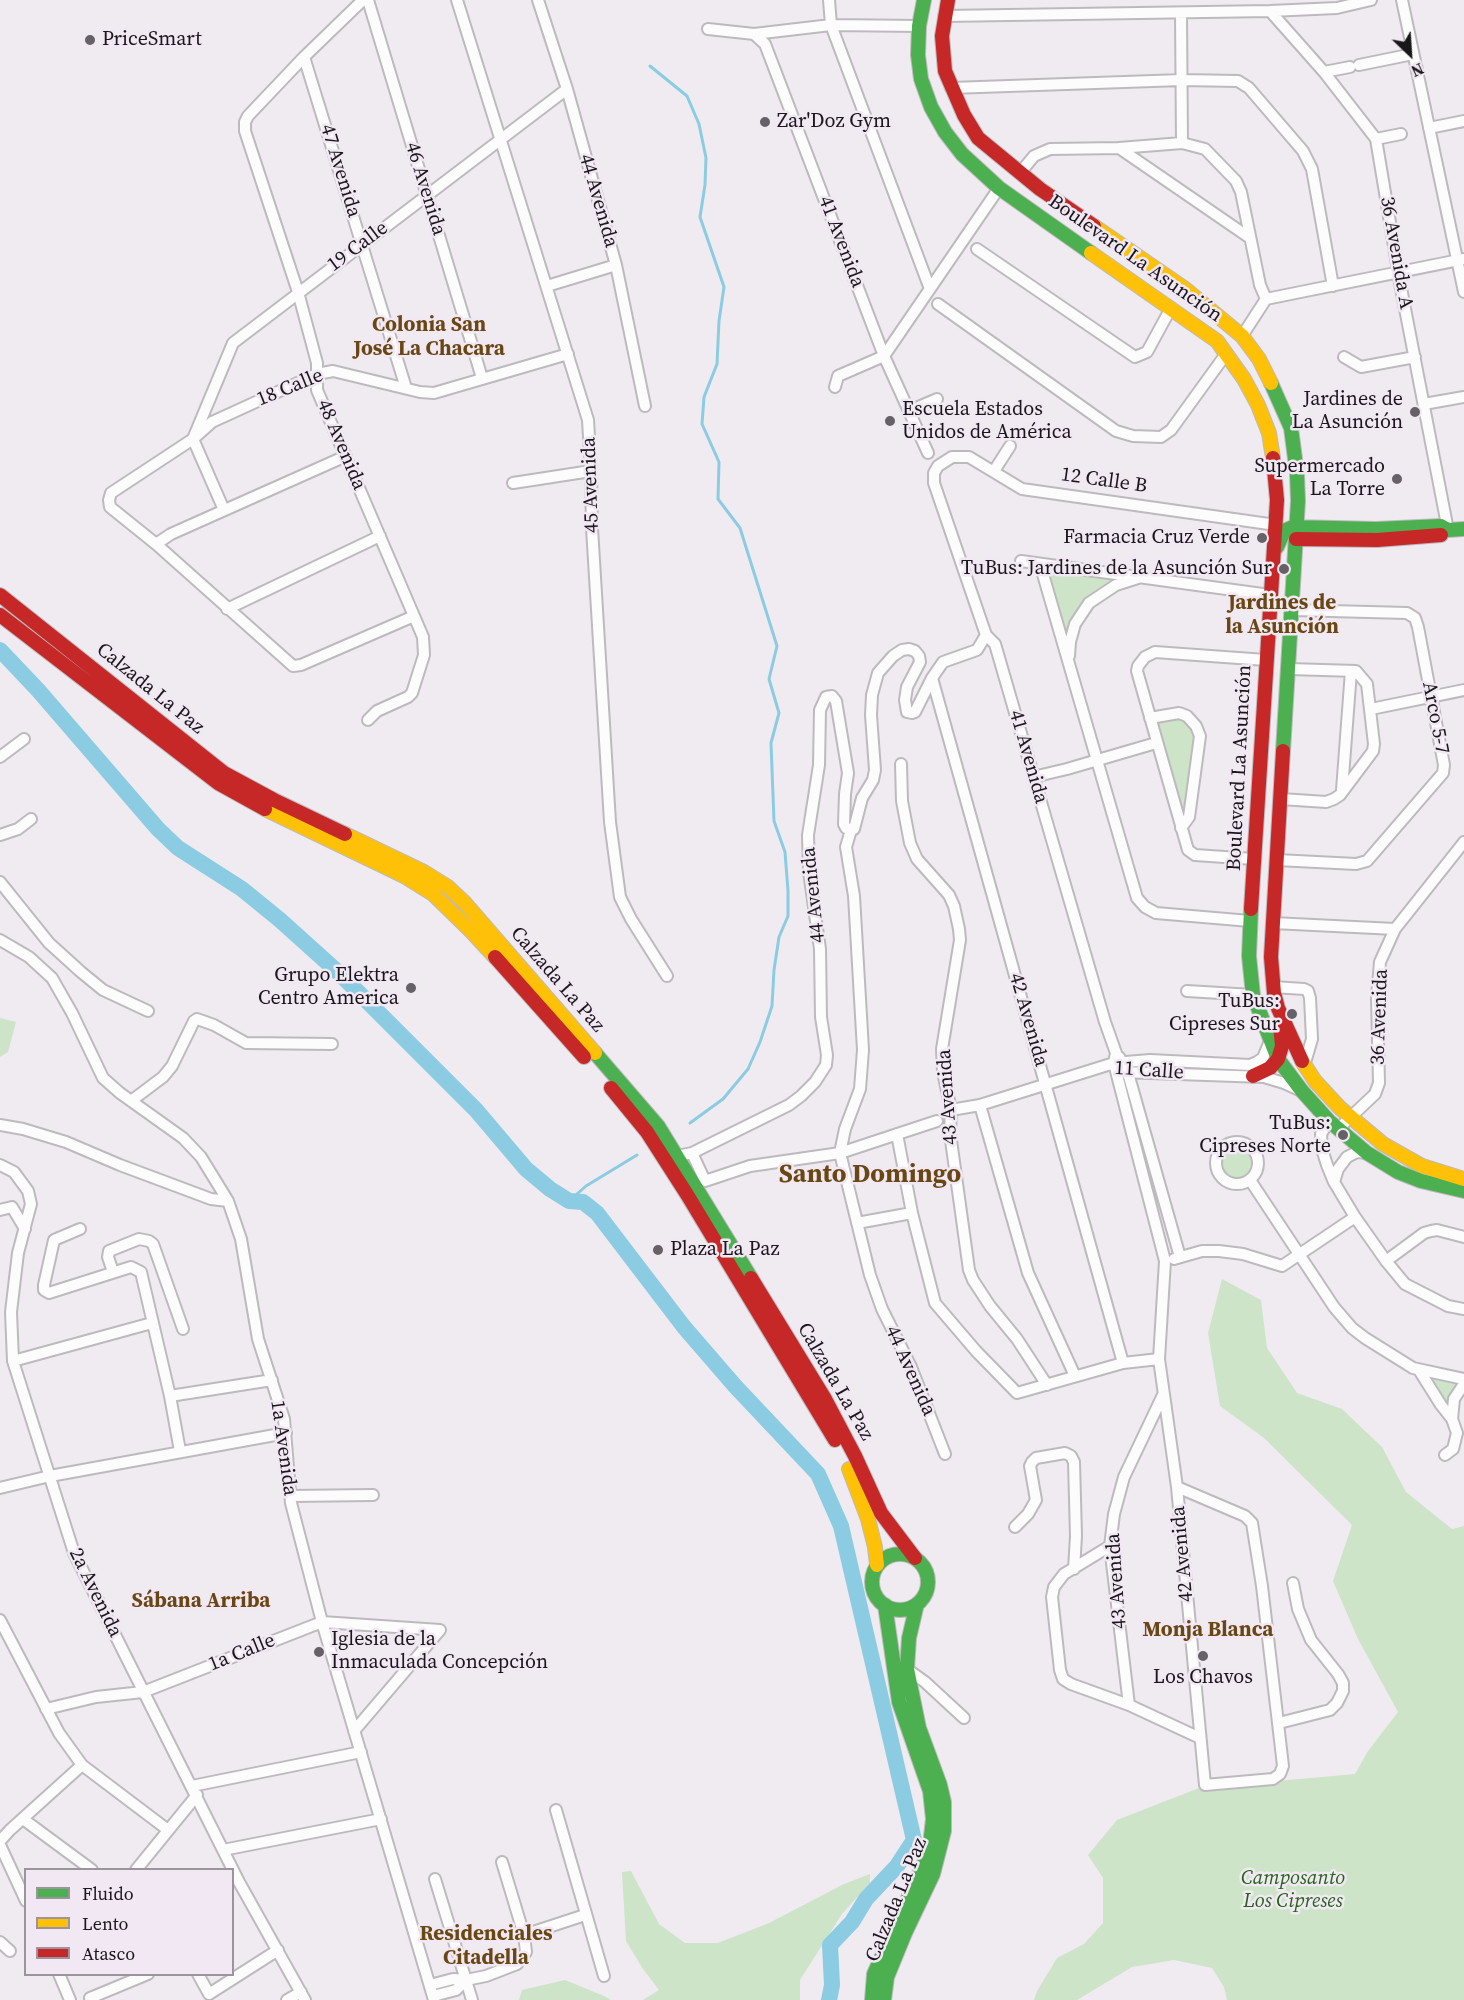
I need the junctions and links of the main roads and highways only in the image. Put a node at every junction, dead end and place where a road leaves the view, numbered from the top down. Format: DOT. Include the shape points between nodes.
graph roads {
  1 [pos="924,0"];
  2 [pos="948,0"];
  3 [pos="918,54"];
  4 [pos="942,54"];
  5 [pos="1040,189"];
  6 [pos="1028,207"];
  7 [pos="1147,262"];
  8 [pos="1132,283"];
  9 [pos="1222,319"];
  10 [pos="1210,336"];
  11 [pos="1464,529"];
  12 [pos="1296,533"];
  13 [pos="1274,556"];
  14 [pos="0,596"];
  15 [pos="0,615"];
  16 [pos="1267,638"];
  17 [pos="1290,640"];
  18 [pos="1259,765"];
  19 [pos="1282,766"];
  20 [pos="1252,895"];
  21 [pos="1275,896"];
  22 [pos="1278,1008"];
  23 [pos="1278,1059"];
  24 [pos="1253,1076"];
  25 [pos="1422,1166"];
  26 [pos="1398,1172"];
  27 [pos="1464,1179"];
  28 [pos="1464,1191"];
  29 [pos="915,1558"];
  30 [pos="878,1565"];
  31 [pos="917,1604"];
  32 [pos="885,1605"];
  33 [pos="872,2000"];
  34 [pos="884,2000"];
  1 -- 3 [label="main road, Boulevard La Asunción"];
  2 -- 4 [label="main road, Boulevard La Asunción"];
  3 -- 4 [label="main road"];
  3 -- 6 [label="main road, Boulevard La Asunción" via="921,79 945,132 962,154 999,188"];
  4 -- 5 [label="main road, Boulevard La Asunción" via="951,88 978,138"];
  5 -- 6 [label="main road"];
  5 -- 7 [label="main road, Boulevard La Asunción"];
  6 -- 8 [label="main road, Boulevard La Asunción"];
  7 -- 8 [label="main road"];
  7 -- 9 [label="main road, Boulevard La Asunción"];
  8 -- 10 [label="main road, Boulevard La Asunción"];
  9 -- 10 [label="main road"];
  9 -- 12 [label="main road, Boulevard La Asunción" via="1242,336 1265,370 1291,428 1298,474"];
  10 -- 13 [label="main road, Boulevard La Asunción" via="1244,378 1269,433 1276,474"];
  11 -- 12 [label="main road" via="1448,530 1442,535 1377,540"];
  12 -- 13 [label="main road" via="1290,528 1284,531"];
  12 -- 17 [label="main road, Boulevard La Asunción"];
  13 -- 16 [label="main road, Boulevard La Asunción"];
  14 -- 29 [label="main road, Calzada La Paz" via="237,781 424,872 464,902 658,1126 825,1399 881,1513"];
  15 -- 30 [label="main road, Calzada La Paz" via="211,779 419,884 471,931 647,1132 838,1445 868,1519"];
  16 -- 17 [label="main road"];
  16 -- 18 [label="main road, Boulevard La Asunción"];
  17 -- 19 [label="main road, Boulevard La Asunción"];
  18 -- 19 [label="main road"];
  18 -- 20 [label="main road, Boulevard La Asunción"];
  19 -- 21 [label="main road, Boulevard La Asunción"];
  20 -- 21 [label="main road"];
  20 -- 23 [label="main road, Boulevard La Asunción" via="1253,994"];
  21 -- 22 [label="main road, Boulevard La Asunción" via="1271,957"];
  22 -- 23 [label="main road" via="1282,1040"];
  22 -- 25 [label="main road, Boulevard La Asunción" via="1304,1066 1328,1095 1383,1144"];
  23 -- 24 [label="main road"];
  23 -- 26 [label="main road, Boulevard La Asunción" via="1334,1125 1367,1153"];
  25 -- 26 [label="main road"];
  25 -- 27 [label="main road, Boulevard La Asunción"];
  26 -- 28 [label="main road, Boulevard La Asunción"];
  29 -- 30 [label="main road" via="896,1554"];
  29 -- 31 [label="main road" via="928,1578 926,1594"];
  30 -- 32 [label="main road" via="873,1586"];
  31 -- 32 [label="main road" via="901,1609"];
  31 -- 34 [label="main road, Calzada La Paz" via="907,1669 919,1728 944,1802 944,1832 933,1874 887,1977"];
  32 -- 33 [label="main road, Calzada La Paz" via="899,1702 930,1791 933,1819 923,1865 874,1974"];
}
